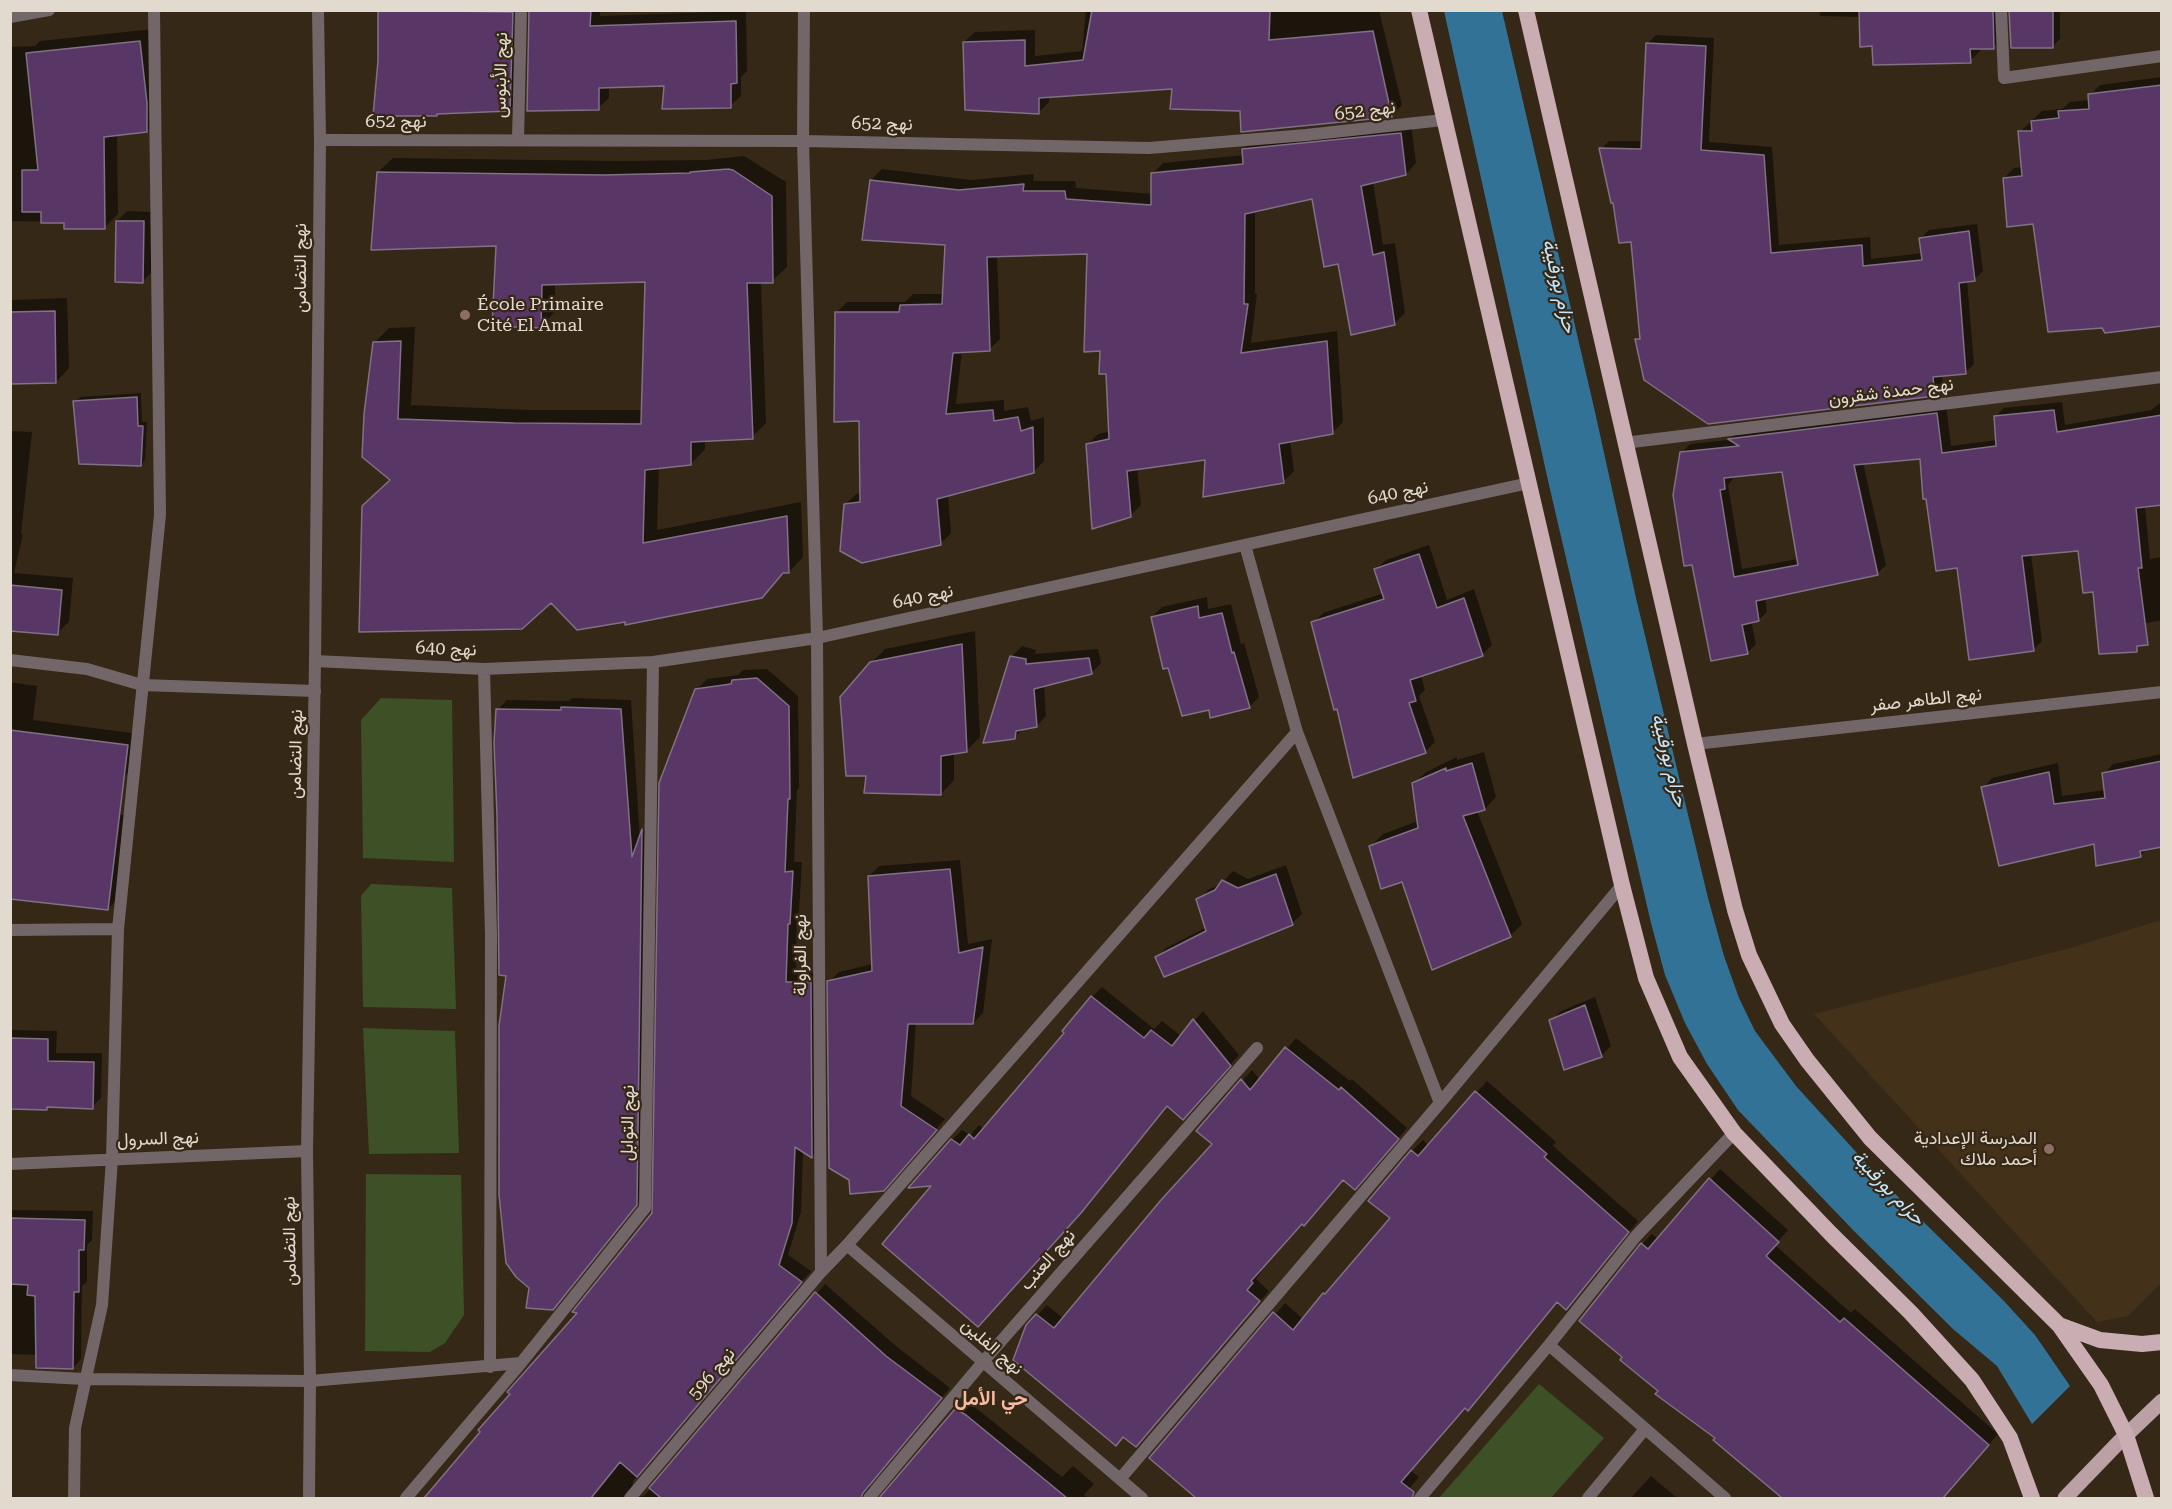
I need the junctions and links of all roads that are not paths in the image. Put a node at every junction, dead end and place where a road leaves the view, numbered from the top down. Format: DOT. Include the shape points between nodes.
graph roads {
  1 [pos="50,10"];
  2 [pos="154,10"];
  3 [pos="318,10"];
  4 [pos="521,10"];
  5 [pos="804,10"];
  6 [pos="1419,10"];
  7 [pos="1526,10"];
  8 [pos="2001,10"];
  9 [pos="10,17"];
  10 [pos="2162,56"];
  11 [pos="1443,120"];
  12 [pos="320,140"];
  13 [pos="518,140"];
  14 [pos="803,141"];
  15 [pos="2162,377"];
  16 [pos="1624,443"];
  17 [pos="1529,483"];
  18 [pos="1245,545"];
  19 [pos="817,638"];
  20 [pos="10,660"];
  21 [pos="315,661"];
  22 [pos="654,662"];
  23 [pos="484,669"];
  24 [pos="141,685"];
  25 [pos="315,691"];
  26 [pos="2162,692"];
  27 [pos="1297,732"];
  28 [pos="1695,744"];
  29 [pos="1622,885"];
  30 [pos="118,929"];
  31 [pos="10,930"];
  32 [pos="1257,1048"];
  33 [pos="1440,1104"];
  34 [pos="1734,1132"];
  35 [pos="307,1151"];
  36 [pos="112,1159"];
  37 [pos="10,1164"];
  38 [pos="847,1245"];
  39 [pos="821,1272"];
  40 [pos="2059,1325"];
  41 [pos="2162,1342"];
  42 [pos="1549,1345"];
  43 [pos="982,1363"];
  44 [pos="521,1364"];
  45 [pos="490,1366"];
  46 [pos="10,1375"];
  47 [pos="84,1379"];
  48 [pos="310,1381"];
  49 [pos="2162,1401"];
  50 [pos="1645,1429"];
  51 [pos="2126,1435"];
  52 [pos="1120,1479"];
  53 [pos="74,1498"];
  54 [pos="309,1498"];
  55 [pos="406,1498"];
  56 [pos="630,1498"];
  57 [pos="869,1498"];
  58 [pos="1142,1498"];
  59 [pos="1420,1498"];
  60 [pos="1588,1498"];
  61 [pos="1725,1498"];
  62 [pos="2032,1498"];
  63 [pos="2065,1498"];
  64 [pos="2146,1498"];
  1 -- 9 [label="street"];
  2 -- 24 [label="street" via="160,515"];
  3 -- 12 [label="street, نهج التضامن"];
  4 -- 13 [label="street, نهج الأبنوس"];
  5 -- 14 [label="street, نهج الفراولة"];
  6 -- 11 [label="highway"];
  7 -- 16 [label="highway"];
  8 -- 10 [label="street" via="2004,78"];
  11 -- 14 [label="street, نهج 652" via="1149,148"];
  11 -- 17 [label="highway"];
  12 -- 13 [label="street, نهج 652"];
  12 -- 21 [label="street, نهج التضامن"];
  13 -- 14 [label="street, نهج 652"];
  14 -- 19 [label="street, نهج الفراولة"];
  15 -- 16 [label="street, نهج حمدة شقرون"];
  16 -- 28 [label="highway"];
  17 -- 18 [label="street, نهج 640"];
  17 -- 29 [label="highway"];
  18 -- 19 [label="street, نهج 640"];
  18 -- 27 [label="street"];
  19 -- 22 [label="street, نهج 640"];
  19 -- 39 [label="street, نهج الفراولة"];
  20 -- 24 [label="street" via="87,669"];
  21 -- 23 [label="street, نهج 640"];
  21 -- 25 [label="street, نهج التضامن"];
  22 -- 23 [label="street, نهج 640"];
  22 -- 44 [label="street, نهج التوابل" via="645,1208"];
  23 -- 45 [label="street" via="490,935"];
  24 -- 25 [label="street"];
  24 -- 30 [label="street"];
  25 -- 35 [label="street, نهج التضامن"];
  26 -- 28 [label="street, نهج الطاهر صفر"];
  27 -- 33 [label="street"];
  27 -- 38 [label="street, نهج 596"];
  28 -- 40 [label="highway" via="1735,910 1749,955 1782,1024 1870,1138"];
  29 -- 33 [label="street"];
  29 -- 34 [label="highway" via="1646,978 1680,1058"];
  30 -- 31 [label="street"];
  30 -- 36 [label="street"];
  32 -- 43 [label="street, نهج العنب"];
  33 -- 52 [label="street"];
  34 -- 42 [label="street" via="1636,1236"];
  34 -- 62 [label="highway" via="1972,1380 2010,1438"];
  35 -- 36 [label="street, نهج السرول"];
  35 -- 48 [label="street, نهج التضامن"];
  36 -- 37 [label="street, نهج السرول"];
  36 -- 47 [label="street" via="102,1305"];
  38 -- 39 [label="street, نهج 596"];
  38 -- 43 [label="street, نهج الفلين"];
  39 -- 56 [label="street, نهج 596"];
  40 -- 41 [label="highway" via="2100,1340"];
  40 -- 51 [label="highway" via="2101,1385"];
  42 -- 50 [label="street"];
  42 -- 59 [label="street"];
  43 -- 52 [label="street, نهج الفلين"];
  43 -- 57 [label="street, نهج العنب"];
  44 -- 45 [label="street"];
  44 -- 55 [label="street, نهج التوابل"];
  45 -- 48 [label="street"];
  46 -- 47 [label="street"];
  47 -- 48 [label="street"];
  47 -- 53 [label="street" via="75,1428"];
  48 -- 54 [label="street, نهج التضامن"];
  49 -- 51 [label="main road"];
  50 -- 60 [label="street"];
  50 -- 61 [label="street"];
  51 -- 63 [label="main road"];
  51 -- 64 [label="highway"];
  52 -- 58 [label="street, نهج الفلين"];
}
